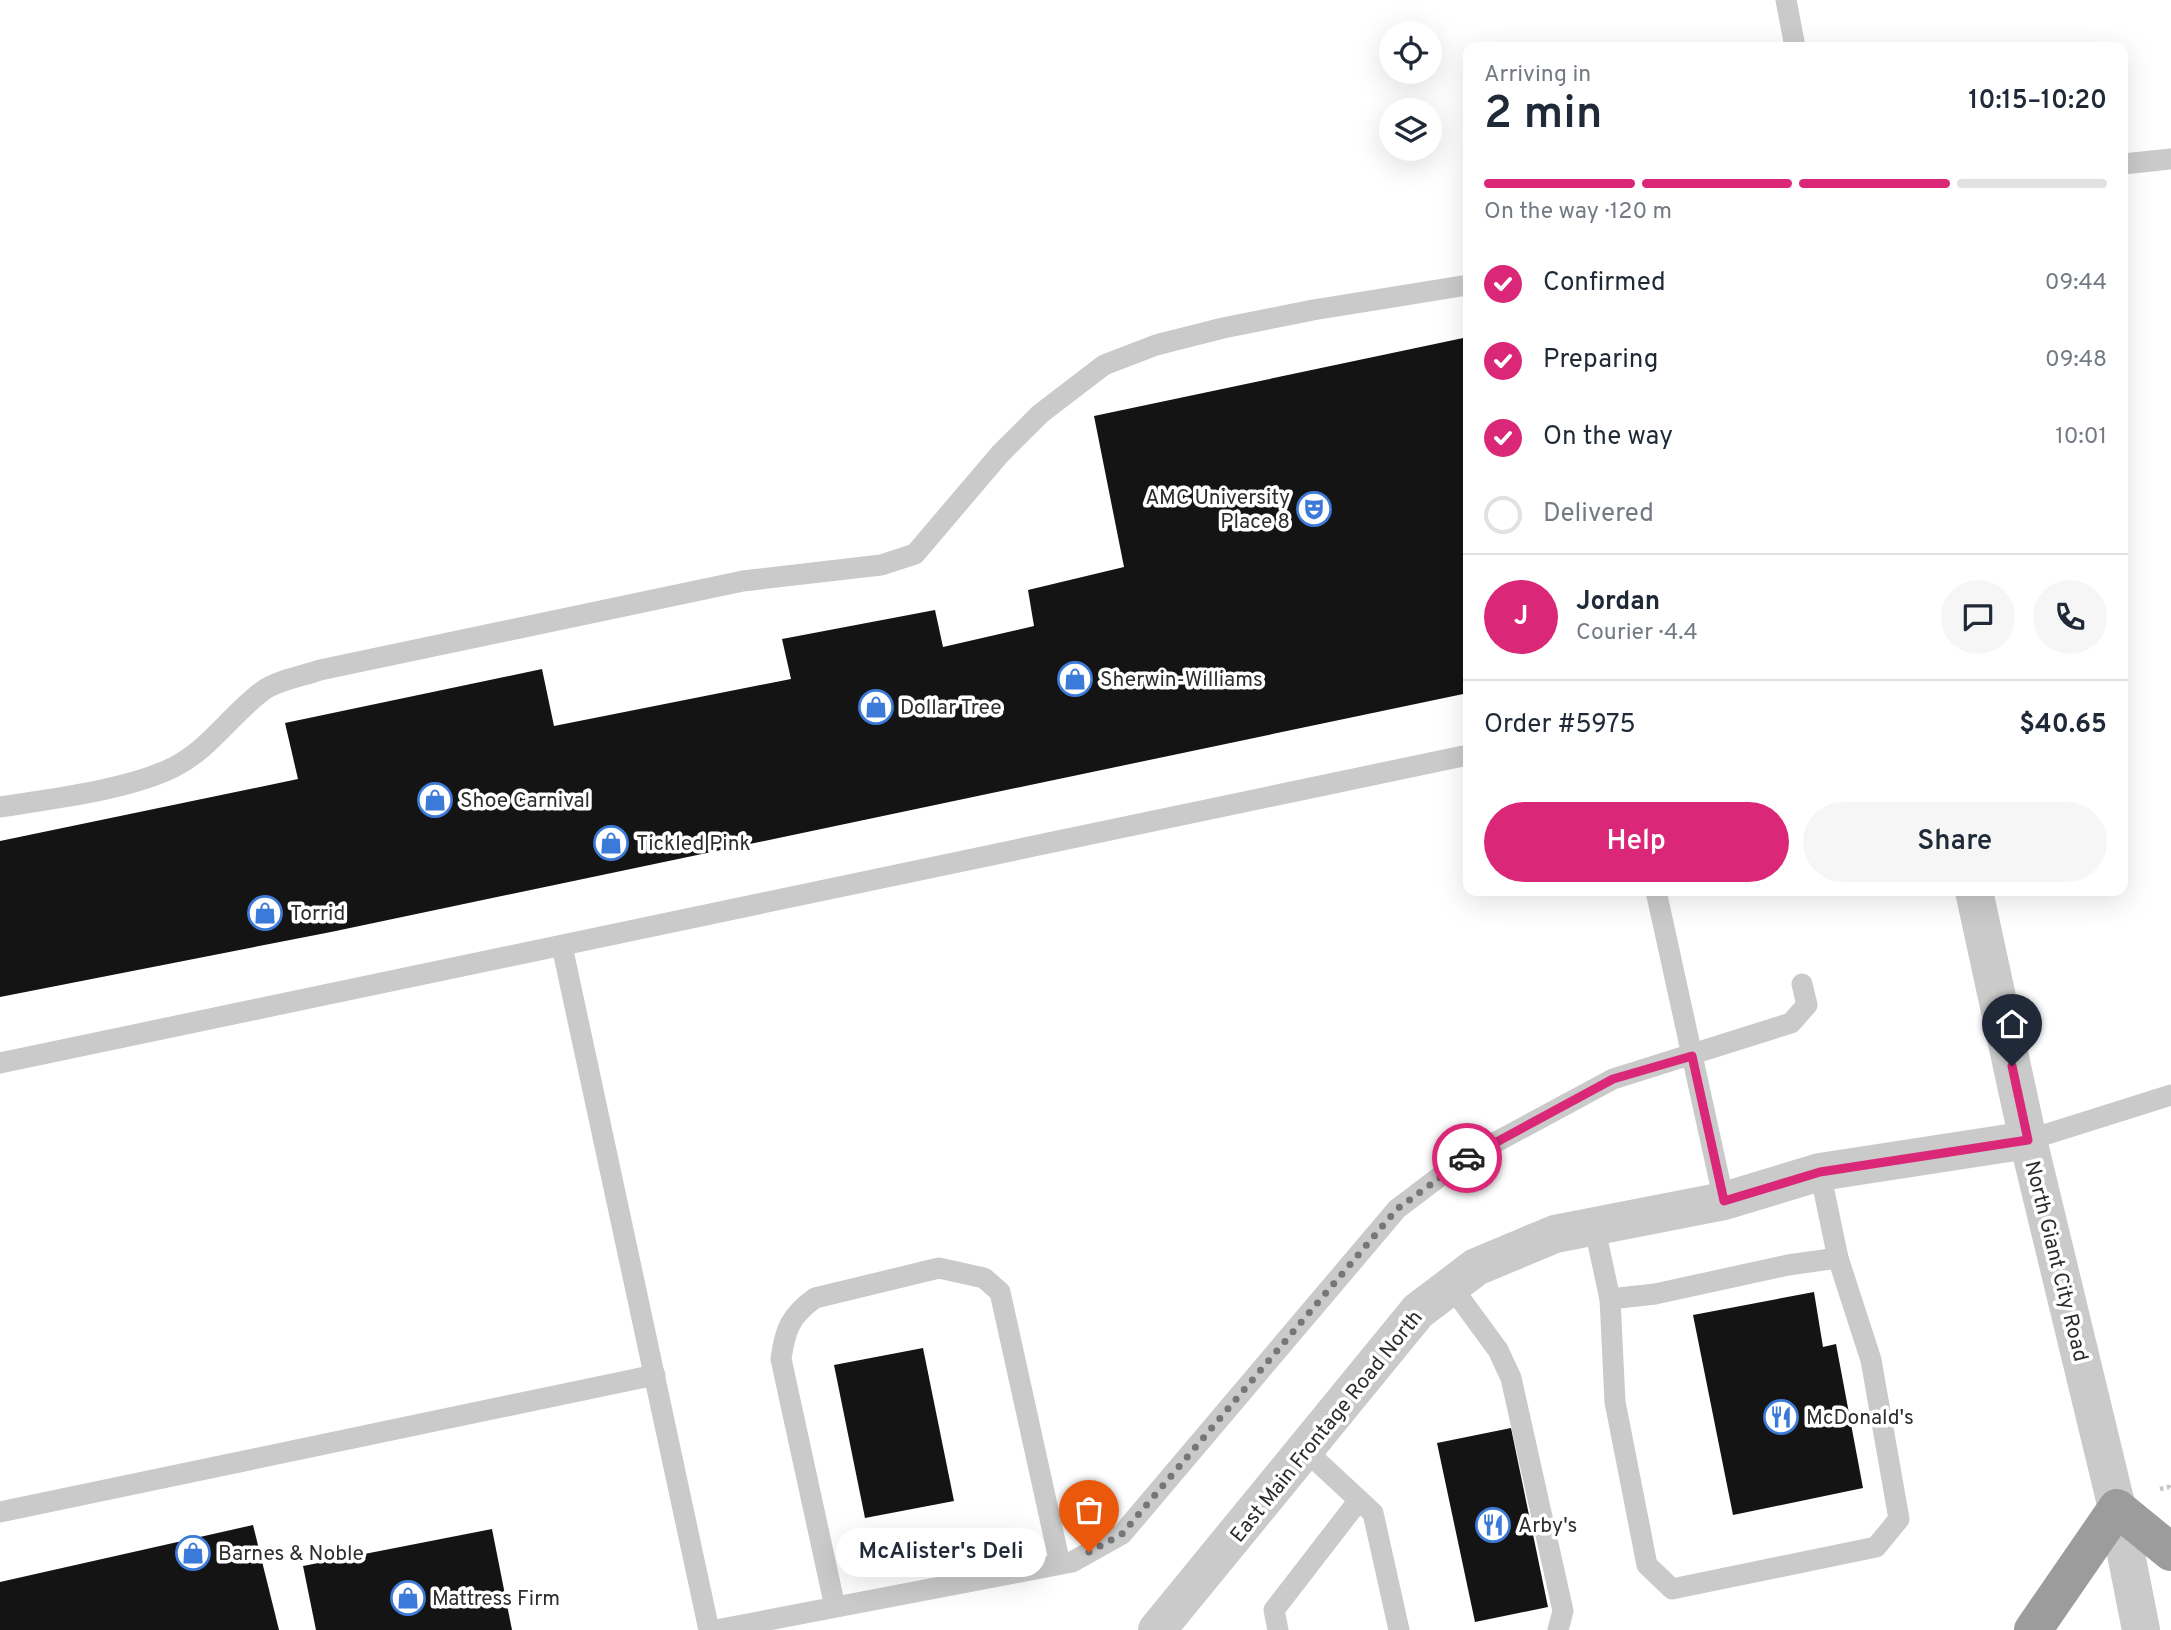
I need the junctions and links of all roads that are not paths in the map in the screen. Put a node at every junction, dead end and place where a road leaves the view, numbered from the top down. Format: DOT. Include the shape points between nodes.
graph roads {
  1 [pos="1786,0"];
  2 [pos="1794,42"];
  3 [pos="2171,159"];
  4 [pos="2128,163"];
  5 [pos="1463,286"];
  6 [pos="1463,756"];
  7 [pos="0,807"];
  8 [pos="1657,896"];
  9 [pos="1975,896"];
  10 [pos="562,946"];
  11 [pos="1802,984"];
  12 [pos="1692,1056"];
  13 [pos="0,1063"];
  14 [pos="2171,1095"];
  15 [pos="2028,1140"];
  16 [pos="1820,1172"];
  17 [pos="1724,1201"];
  18 [pos="1594,1225"];
  19 [pos="1838,1258"];
  20 [pos="1451,1286"];
  21 [pos="1619,1297"];
  22 [pos="655,1375"];
  23 [pos="1305,1450"];
  24 [pos="1359,1500"];
  25 [pos="2117,1508"];
  26 [pos="0,1512"];
  27 [pos="2171,1552"];
  28 [pos="1060,1564"];
  29 [pos="835,1607"];
  30 [pos="1165,1622"];
  31 [pos="709,1630"];
  32 [pos="716,1630"];
  33 [pos="1278,1630"];
  34 [pos="1399,1630"];
  35 [pos="1558,1630"];
  36 [pos="2034,1630"];
  37 [pos="2141,1630"];
  1 -- 2 [label="lane"];
  3 -- 4 [label="lane"];
  5 -- 7 [label="lane" via="1223,328 1156,345 1104,365 1040,414 1000,454 915,554 881,565 743,581 320,670 265,689 174,767 61,798"];
  6 -- 10 [label="lane"];
  8 -- 12 [label="lane"];
  9 -- 15 [label="street, North Giant City Road"];
  10 -- 13 [label="lane"];
  10 -- 22 [label="lane"];
  11 -- 12 [label="lane" via="1807,1005 1791,1023"];
  12 -- 17 [label="lane"];
  12 -- 28 [label="lane" via="1613,1079 1459,1162 1397,1209 1122,1534"];
  14 -- 15 [label="lane"];
  15 -- 16 [label="street, East Main Frontage Road North"];
  15 -- 25 [label="street, North Giant City Road"];
  16 -- 17 [label="street, East Main Frontage Road North"];
  16 -- 19 [label="lane"];
  17 -- 18 [label="street, East Main Frontage Road North"];
  18 -- 20 [label="street, East Main Frontage Road North" via="1555,1234 1476,1267"];
  18 -- 21 [label="lane"];
  19 -- 21 [label="lane"];
  19 -- 21 [label="lane" via="1871,1360 1899,1519 1876,1547 1672,1589 1647,1564 1615,1402"];
  20 -- 23 [label="street, East Main Frontage Road North" via="1418,1311"];
  20 -- 35 [label="lane" via="1498,1350 1511,1378 1563,1611"];
  22 -- 26 [label="lane"];
  22 -- 31 [label="lane"];
  23 -- 24 [label="lane"];
  23 -- 30 [label="street, East Main Frontage Road North"];
  24 -- 33 [label="lane" via="1274,1610"];
  24 -- 34 [label="lane" via="1373,1513"];
  25 -- 27 [label="highway"];
  25 -- 36 [label="highway"];
  25 -- 37 [label="street, North Giant City Road"];
  28 -- 29 [label="lane"];
  28 -- 29 [label="lane" via="1000,1292 984,1278 939,1268 815,1298 784,1332 781,1359"];
  29 -- 32 [label="lane"];
}
